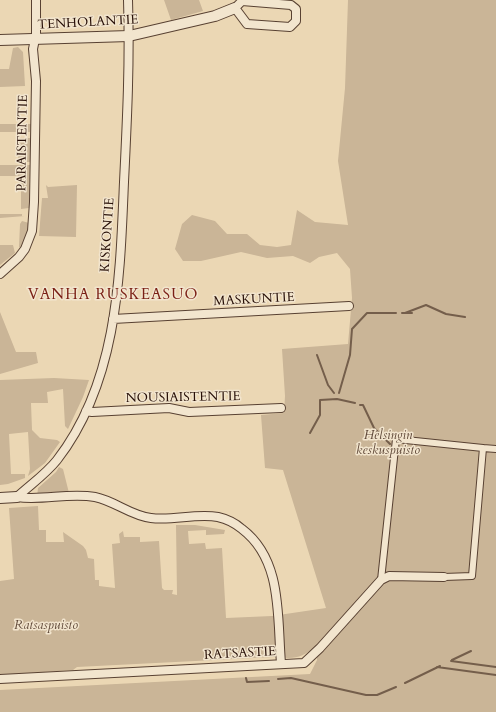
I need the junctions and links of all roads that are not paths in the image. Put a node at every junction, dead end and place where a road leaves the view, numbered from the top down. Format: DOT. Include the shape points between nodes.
graph roads {
  1 [pos="36,0"];
  2 [pos="128,0"];
  3 [pos="240,3"];
  4 [pos="129,36"];
  5 [pos="35,39"];
  6 [pos="0,40"];
  7 [pos="0,274"];
  8 [pos="349,306"];
  9 [pos="113,320"];
  10 [pos="281,408"];
  11 [pos="86,411"];
  12 [pos="483,448"];
  13 [pos="496,449"];
  14 [pos="17,497"];
  15 [pos="0,498"];
  16 [pos="444,577"];
  17 [pos="381,580"];
  18 [pos="281,663"];
  19 [pos="0,679"];
  1 -- 5 [label="street, PARAISTENTIE"];
  2 -- 4 [label="street, KISKONTIE"];
  3 -- 3 [label="street" via="247,24 290,27 296,20 296,9 287,3"];
  3 -- 4 [label="street, TENHOLANTIE" via="207,17"];
  4 -- 5 [label="street, TENHOLANTIE"];
  4 -- 9 [label="street, KISKONTIE" via="121,250"];
  5 -- 6 [label="street, TENHOLANTIE"];
  5 -- 7 [label="street, PARAISTENTIE" via="35,187 32,231 25,249"];
  8 -- 9 [label="street, MASKUNTIE"];
  9 -- 11 [label="street, KISKONTIE" via="103,368"];
  10 -- 11 [label="street, NOUSIAISTENTIE" via="189,412 169,408"];
  11 -- 14 [label="street, KISKONTIE" via="56,461"];
  12 -- 13 [label="street"];
  12 -- 16 [label="street" via="472,576"];
  12 -- 17 [label="street" via="396,439"];
  14 -- 15 [label="street"];
  14 -- 18 [label="street" via="93,497 153,519 208,516 219,517 235,524 260,546 270,566 276,600"];
  16 -- 17 [label="street" via="395,576"];
  17 -- 18 [label="street, RATSASTIE" via="304,663"];
  18 -- 19 [label="street, RATSASTIE"];
}
